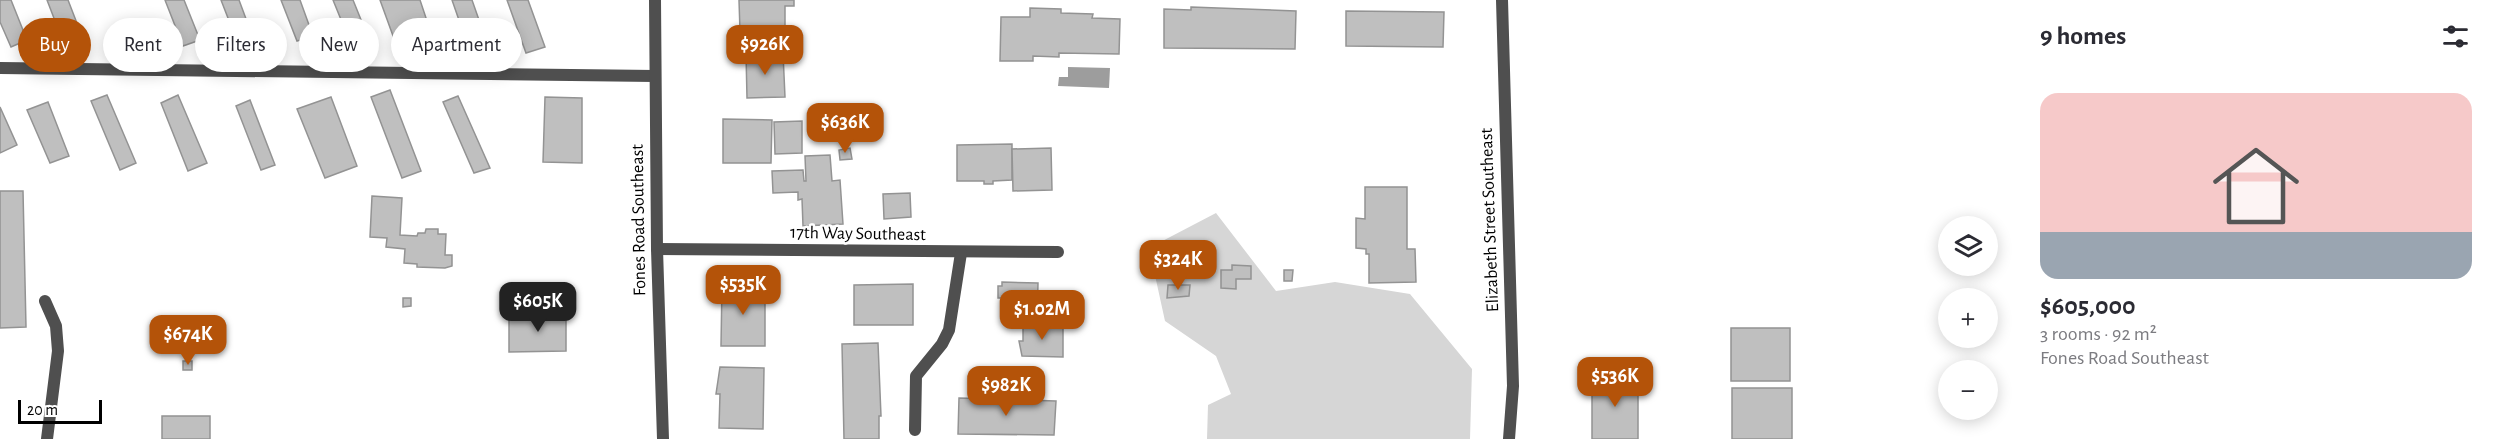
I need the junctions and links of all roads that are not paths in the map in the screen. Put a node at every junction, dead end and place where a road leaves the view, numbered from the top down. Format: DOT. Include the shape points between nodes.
graph roads {
  1 [pos="655,0"];
  2 [pos="1502,0"];
  3 [pos="0,68"];
  4 [pos="655,76"];
  5 [pos="657,249"];
  6 [pos="1058,252"];
  7 [pos="961,253"];
  8 [pos="45,301"];
  9 [pos="915,430"];
  10 [pos="47,439"];
  11 [pos="663,439"];
  12 [pos="1509,439"];
  1 -- 4 [label="street, Fones Road Southeast"];
  2 -- 12 [label="street, Elizabeth Street Southeast" via="1514,386"];
  3 -- 4 [label="street"];
  4 -- 5 [label="street, Fones Road Southeast"];
  5 -- 7 [label="street, 17th Way Southeast"];
  5 -- 11 [label="street, Fones Road Southeast"];
  6 -- 7 [label="street, 17th Way Southeast"];
  7 -- 9 [label="street" via="949,330 916,376"];
  8 -- 10 [label="street" via="56,326 58,351"];
}
